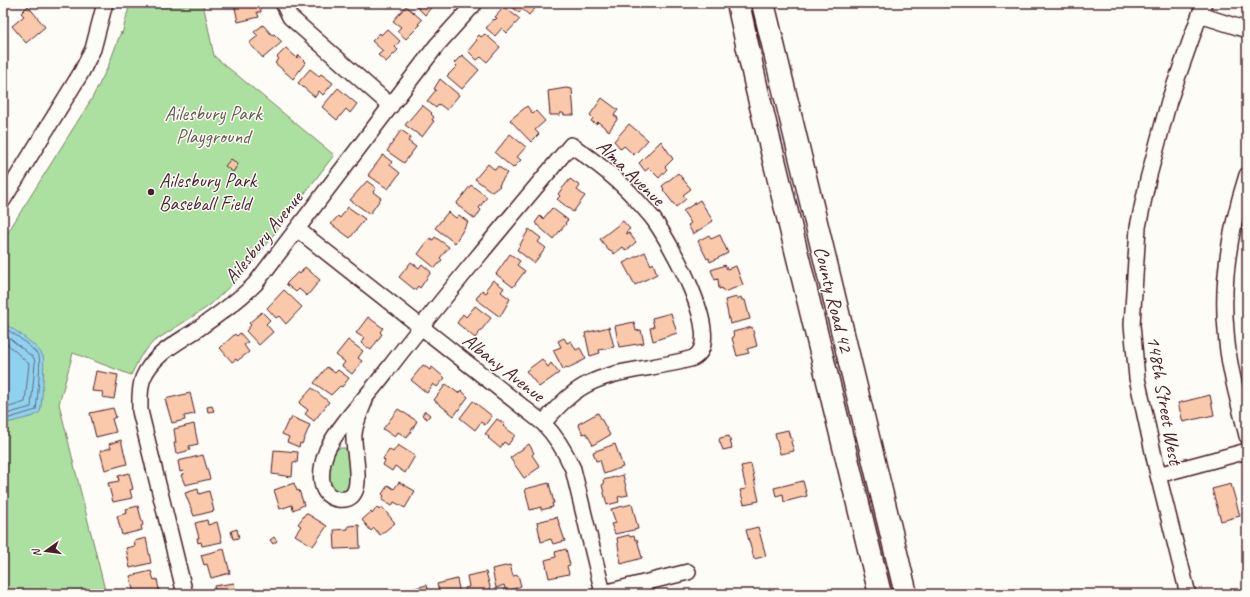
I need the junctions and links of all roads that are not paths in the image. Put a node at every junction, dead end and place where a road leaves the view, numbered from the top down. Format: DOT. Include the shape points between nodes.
graph roads {
  1 [pos="105,3"];
  2 [pos="283,3"];
  3 [pos="475,3"];
  4 [pos="763,3"];
  5 [pos="742,4"];
  6 [pos="1202,9"];
  7 [pos="1247,30"];
  8 [pos="391,106"];
  9 [pos="1247,175"];
  10 [pos="808,193"];
  11 [pos="3,200"];
  12 [pos="297,229"];
  13 [pos="421,326"];
  14 [pos="365,400"];
  15 [pos="543,422"];
  16 [pos="1247,436"];
  17 [pos="871,449"];
  18 [pos="1247,451"];
  19 [pos="846,455"];
  20 [pos="1158,475"];
  21 [pos="688,572"];
  22 [pos="185,594"];
  23 [pos="601,594"];
  24 [pos="880,594"];
  25 [pos="906,594"];
  26 [pos="1188,594"];
  1 -- 11 [label="street" via="93,49 81,74"];
  2 -- 8 [label="street" via="290,17"];
  3 -- 8 [label="street, Ailesbury Avenue" via="437,45"];
  4 -- 10 [label="highway, County Road 42"];
  5 -- 10 [label="highway" via="776,119"];
  5 -- 19 [label="highway, County Road 42"];
  6 -- 7 [label="street"];
  6 -- 20 [label="street, 148th Street West" via="1169,101 1138,226 1132,325 1137,378"];
  8 -- 12 [label="street, Ailesbury Avenue"];
  9 -- 16 [label="street" via="1227,258 1224,308 1229,357"];
  10 -- 17 [label="highway, County Road 42"];
  12 -- 13 [label="street, Albany Avenue"];
  12 -- 22 [label="street, Ailesbury Avenue" via="255,284 220,313 170,346 148,369 141,386 140,411"];
  13 -- 14 [label="street"];
  13 -- 15 [label="street, Albany Avenue"];
  13 -- 15 [label="street, Alma Avenue" via="570,144 595,161 633,195 654,220 672,249 687,279 698,310 704,343 699,354 693,358 606,377 584,386"];
  14 -- 14 [label="street" via="336,435 324,458 323,486 329,495 335,498 350,497 358,487 353,444 354,432"];
  15 -- 23 [label="street, Albany Avenue" via="560,444 573,468"];
  17 -- 19 [label="highway"];
  17 -- 25 [label="highway, County Road 42"];
  18 -- 20 [label="street"];
  19 -- 24 [label="highway, County Road 42"];
  20 -- 26 [label="street, 148th Street West"];
  21 -- 23 [label="street"];
}
